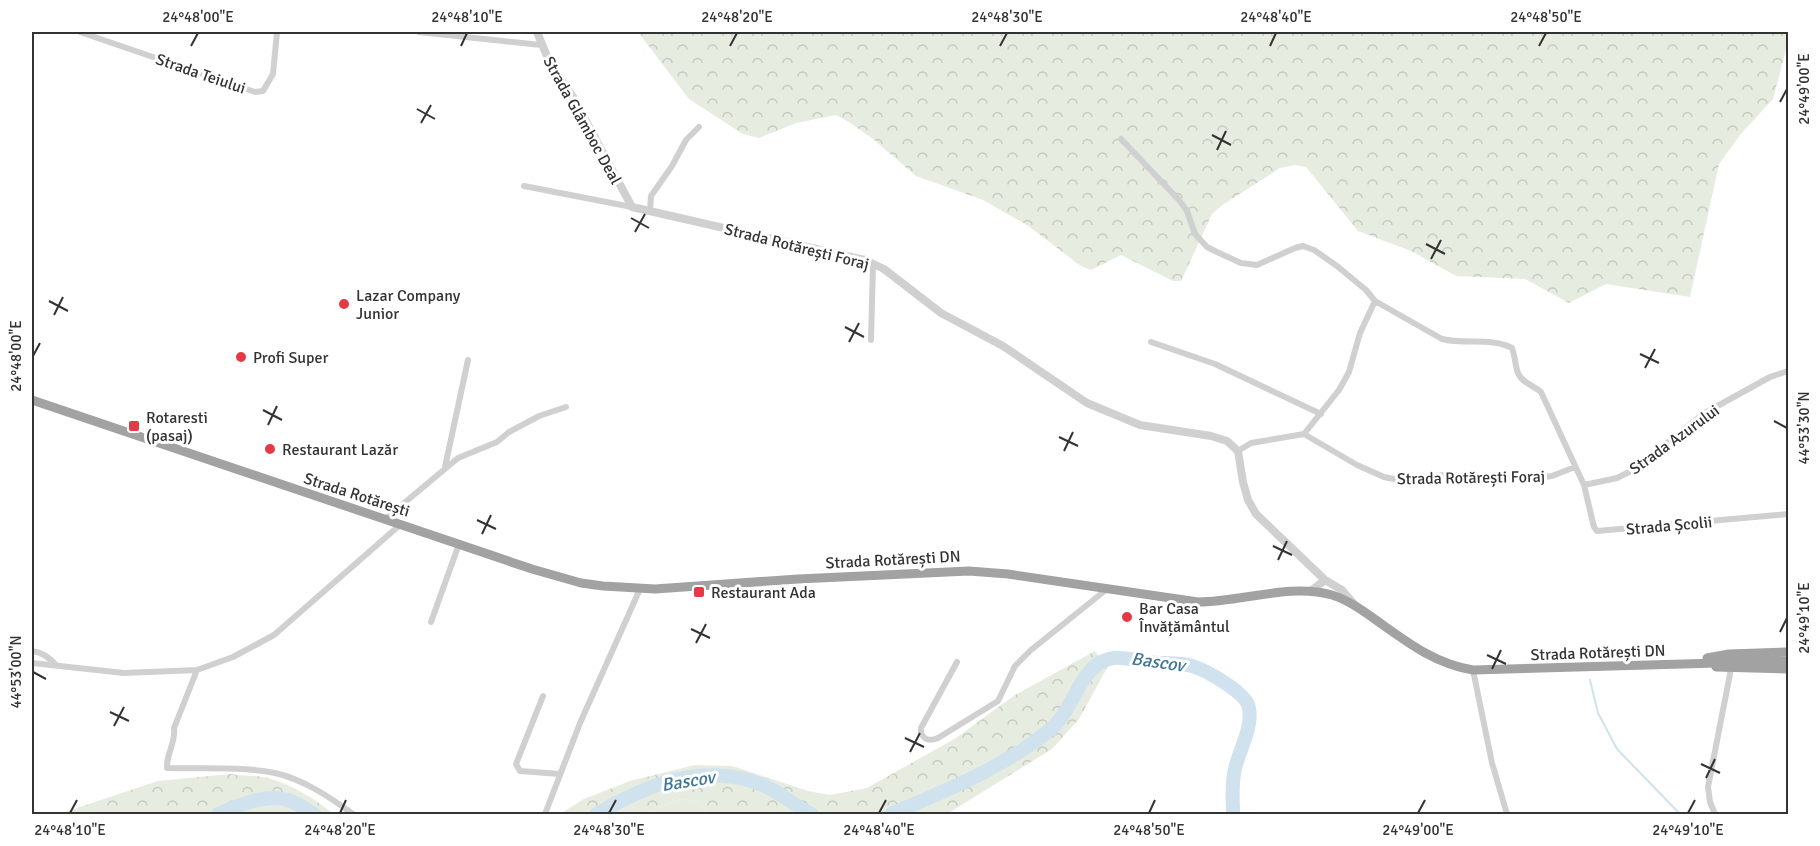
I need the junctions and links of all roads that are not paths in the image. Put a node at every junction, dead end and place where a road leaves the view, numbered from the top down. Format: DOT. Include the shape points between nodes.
graph roads {
  1 [pos="80,32"];
  2 [pos="278,32"];
  3 [pos="419,32"];
  4 [pos="537,32"];
  5 [pos="542,45"];
  6 [pos="699,127"];
  7 [pos="1120,139"];
  8 [pos="524,186"];
  9 [pos="632,207"];
  10 [pos="650,211"];
  11 [pos="873,264"];
  12 [pos="1375,301"];
  13 [pos="872,340"];
  14 [pos="1151,342"];
  15 [pos="468,360"];
  16 [pos="1788,371"];
  17 [pos="32,400"];
  18 [pos="566,407"];
  19 [pos="1321,414"];
  20 [pos="1305,434"];
  21 [pos="1238,451"];
  22 [pos="445,467"];
  23 [pos="1575,467"];
  24 [pos="1584,485"];
  25 [pos="1788,514"];
  26 [pos="385,519"];
  27 [pos="401,524"];
  28 [pos="459,544"];
  29 [pos="1325,580"];
  30 [pos="679,588"];
  31 [pos="640,589"];
  32 [pos="1107,590"];
  33 [pos="1311,591"];
  34 [pos="1356,606"];
  35 [pos="431,622"];
  36 [pos="32,651"];
  37 [pos="1788,652"];
  38 [pos="1788,661"];
  39 [pos="957,662"];
  40 [pos="32,663"];
  41 [pos="1681,663"];
  42 [pos="57,666"];
  43 [pos="1731,669"];
  44 [pos="1788,669"];
  45 [pos="197,670"];
  46 [pos="1473,670"];
  47 [pos="543,696"];
  48 [pos="560,774"];
  49 [pos="353,814"];
  50 [pos="545,814"];
  51 [pos="1507,814"];
  52 [pos="1715,814"];
  1 -- 2 [label="street, Strada Teiului" via="255,92 263,91 273,74"];
  3 -- 5 [label="street"];
  4 -- 5 [label="street, Strada Glâmboc Deal"];
  5 -- 9 [label="street, Strada Glâmboc Deal"];
  6 -- 10 [label="street" via="686,140 651,196"];
  7 -- 12 [label="street" via="1179,200 1195,234 1207,247 1241,263 1257,265 1303,246 1337,266"];
  8 -- 9 [label="street, Strada Rotărești Foraj"];
  9 -- 10 [label="street, Strada Rotărești Foraj"];
  10 -- 11 [label="street, Strada Rotărești Foraj" via="854,256"];
  11 -- 13 [label="street"];
  11 -- 21 [label="street, Strada Rotărești Foraj" via="940,313 1003,346 1087,403 1140,425 1219,438"];
  12 -- 19 [label="street" via="1360,333 1349,372"];
  12 -- 23 [label="street" via="1442,339 1512,348 1518,373 1541,392"];
  14 -- 19 [label="street" via="1215,364"];
  15 -- 22 [label="street"];
  16 -- 24 [label="street, Strada Azurului" via="1703,414 1635,469 1617,478"];
  17 -- 26 [label="highway, Strada Rotărești"];
  18 -- 22 [label="street" via="539,416"];
  19 -- 20 [label="street"];
  20 -- 21 [label="street" via="1251,443"];
  20 -- 23 [label="street, Strada Rotărești Foraj" via="1357,465 1394,479 1446,475 1536,478"];
  21 -- 29 [label="street" via="1248,500 1256,514"];
  22 -- 26 [label="street"];
  23 -- 24 [label="street"];
  24 -- 25 [label="street, Strada Școlii" via="1594,527 1601,531"];
  26 -- 27 [label="highway, Strada Rotărești"];
  27 -- 28 [label="highway, Strada Rotărești"];
  27 -- 45 [label="street" via="274,635"];
  28 -- 31 [label="highway, Strada Rotărești" via="581,583"];
  28 -- 35 [label="street"];
  29 -- 33 [label="street"];
  29 -- 34 [label="street" via="1342,590"];
  30 -- 31 [label="highway, Strada Rotărești"];
  30 -- 32 [label="highway, Strada Rotărești DN" via="969,571"];
  31 -- 48 [label="street"];
  32 -- 33 [label="highway, Strada Rotărești DN" via="1198,602"];
  32 -- 39 [label="street" via="1015,666 998,701 938,738 926,739 921,728"];
  33 -- 34 [label="highway, Strada Rotărești DN" via="1333,595"];
  34 -- 46 [label="highway, Strada Rotărești DN" via="1424,654"];
  36 -- 42 [label="street" via="50,658"];
  37 -- 41 [label="highway" via="1729,654"];
  38 -- 41 [label="highway"];
  40 -- 42 [label="street"];
  41 -- 43 [label="highway"];
  41 -- 46 [label="highway, Strada Rotărești DN"];
  42 -- 45 [label="street" via="136,674"];
  43 -- 44 [label="highway"];
  43 -- 52 [label="street" via="1708,787"];
  45 -- 49 [label="street" via="174,728 176,738 167,768 276,773 337,802"];
  46 -- 51 [label="street"];
  47 -- 48 [label="street" via="516,764 520,771"];
  48 -- 50 [label="street"];
}
